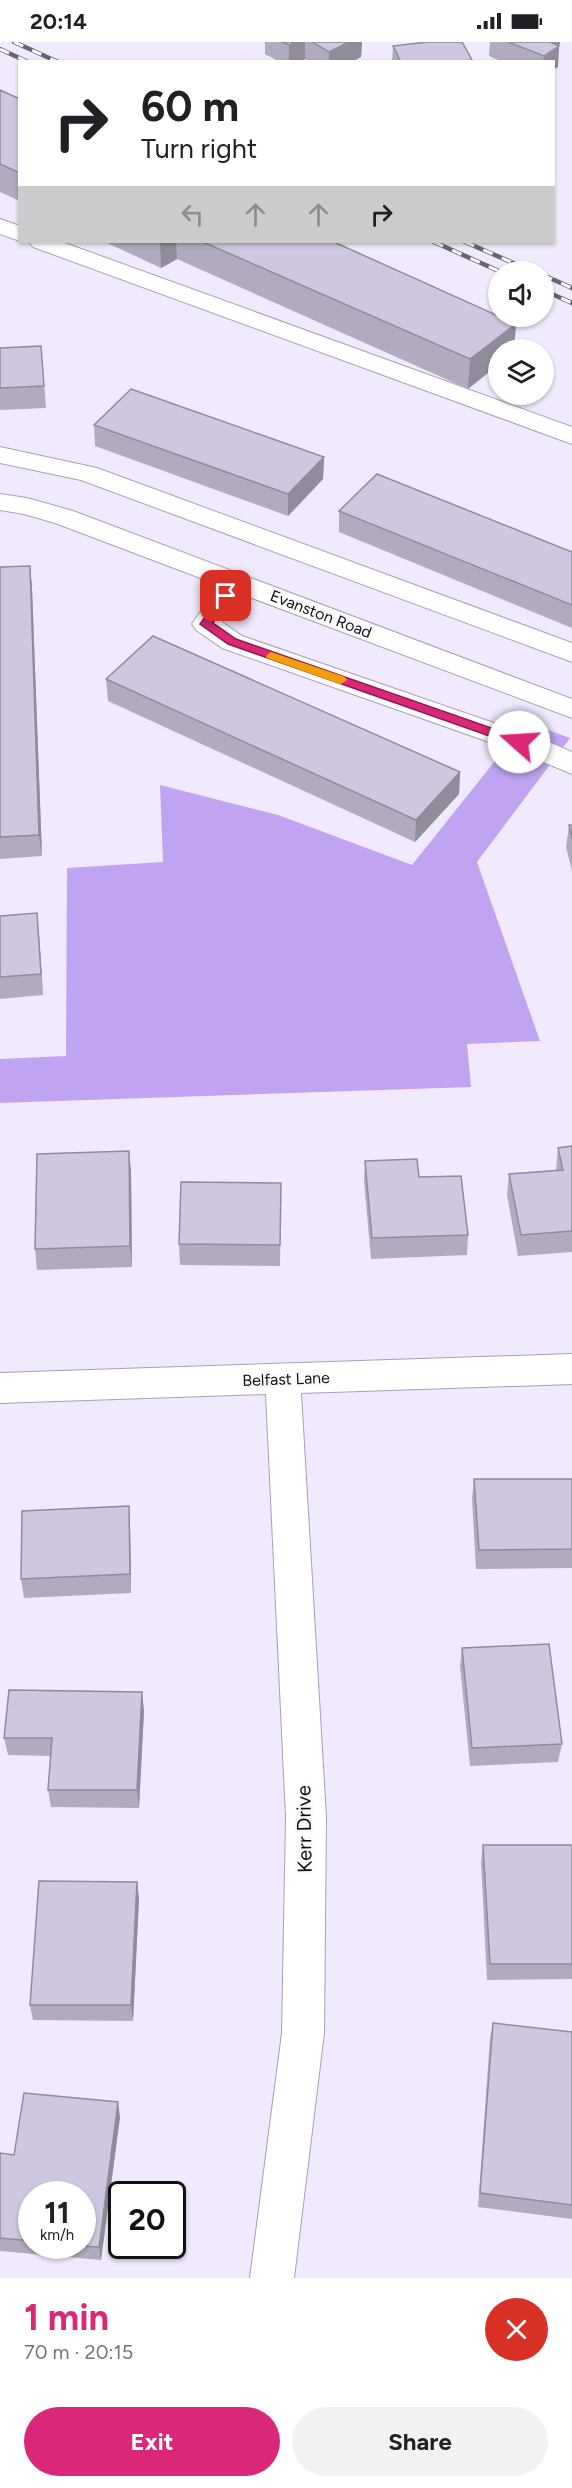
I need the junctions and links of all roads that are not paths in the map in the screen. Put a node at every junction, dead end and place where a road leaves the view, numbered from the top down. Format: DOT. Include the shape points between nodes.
graph roads {
  1 [pos="0,226"];
  2 [pos="18,233"];
  3 [pos="44,243"];
  4 [pos="572,436"];
  5 [pos="0,455"];
  6 [pos="41,462"];
  7 [pos="7,503"];
  8 [pos="236,581"];
  9 [pos="344,596"];
  10 [pos="572,653"];
  11 [pos="483,675"];
  12 [pos="572,709"];
  13 [pos="460,721"];
  14 [pos="572,764"];
  15 [pos="572,1369"];
  16 [pos="283,1379"];
  17 [pos="0,1388"];
  18 [pos="272,2278"];
  1 -- 2 [label="street"];
  3 -- 4 [label="street"];
  5 -- 6 [label="street"];
  6 -- 7 [label="street"];
  6 -- 9 [label="street" via="88,474"];
  7 -- 8 [label="street, Evanston Road" via="64,517"];
  8 -- 9 [label="street, Evanston Road"];
  8 -- 13 [label="street" via="206,624 232,642"];
  9 -- 10 [label="street"];
  9 -- 11 [label="street, Evanston Road"];
  11 -- 12 [label="street, Evanston Road"];
  11 -- 13 [label="street"];
  13 -- 14 [label="street"];
  15 -- 16 [label="street, Belfast Lane"];
  16 -- 17 [label="street, Belfast Lane"];
  16 -- 18 [label="street, Kerr Drive" via="306,1817 303,2033"];
}
